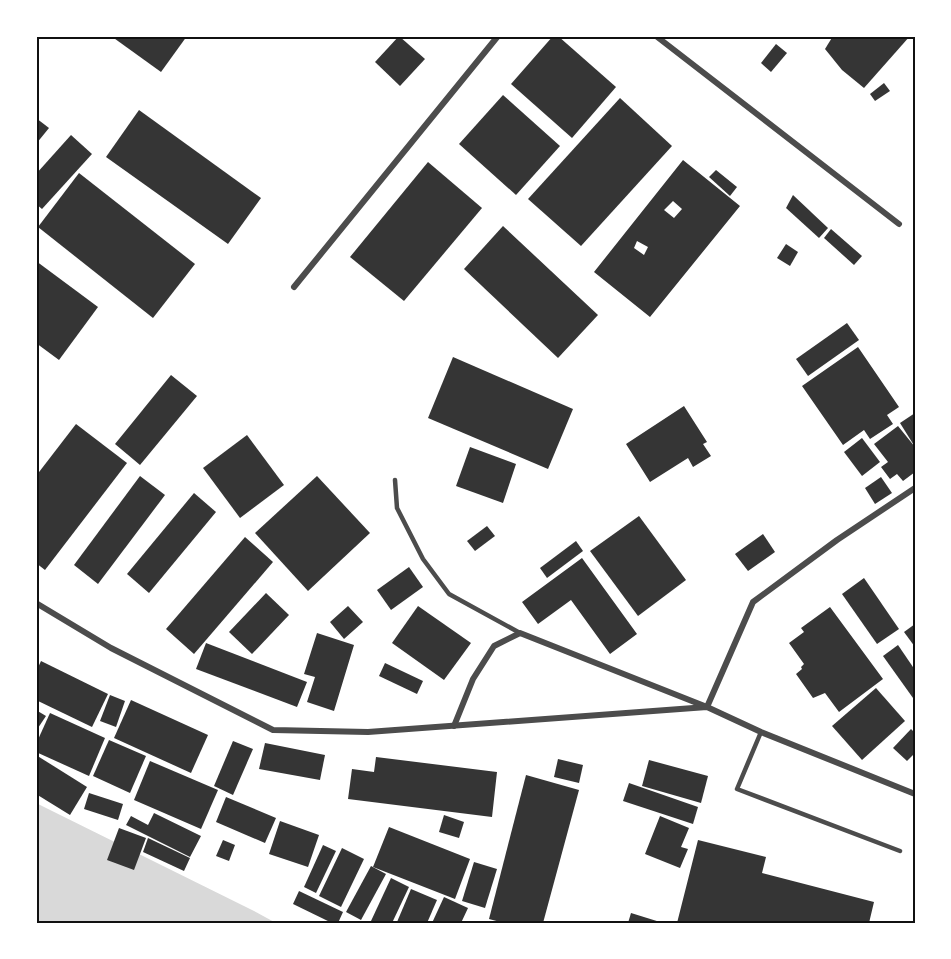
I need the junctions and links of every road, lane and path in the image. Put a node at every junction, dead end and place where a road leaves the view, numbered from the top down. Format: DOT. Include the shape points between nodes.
graph roads {
  1 [pos="498,36"];
  2 [pos="656,36"];
  3 [pos="899,224"];
  4 [pos="294,287"];
  5 [pos="395,480"];
  6 [pos="915,488"];
  7 [pos="36,603"];
  8 [pos="520,633"];
  9 [pos="707,707"];
  10 [pos="454,726"];
  11 [pos="761,732"];
  12 [pos="915,794"];
  13 [pos="900,851"];
  1 -- 4 [label="street"];
  2 -- 3 [label="street"];
  5 -- 8 [label="lane" via="397,508 423,559 449,594"];
  6 -- 9 [label="street" via="753,602"];
  7 -- 10 [label="street" via="111,648 273,730 368,732"];
  8 -- 9 [label="street"];
  8 -- 10 [label="street" via="494,646 472,679"];
  9 -- 10 [label="street"];
  9 -- 11 [label="street"];
  11 -- 12 [label="street"];
  11 -- 13 [label="lane" via="737,789"];
}
